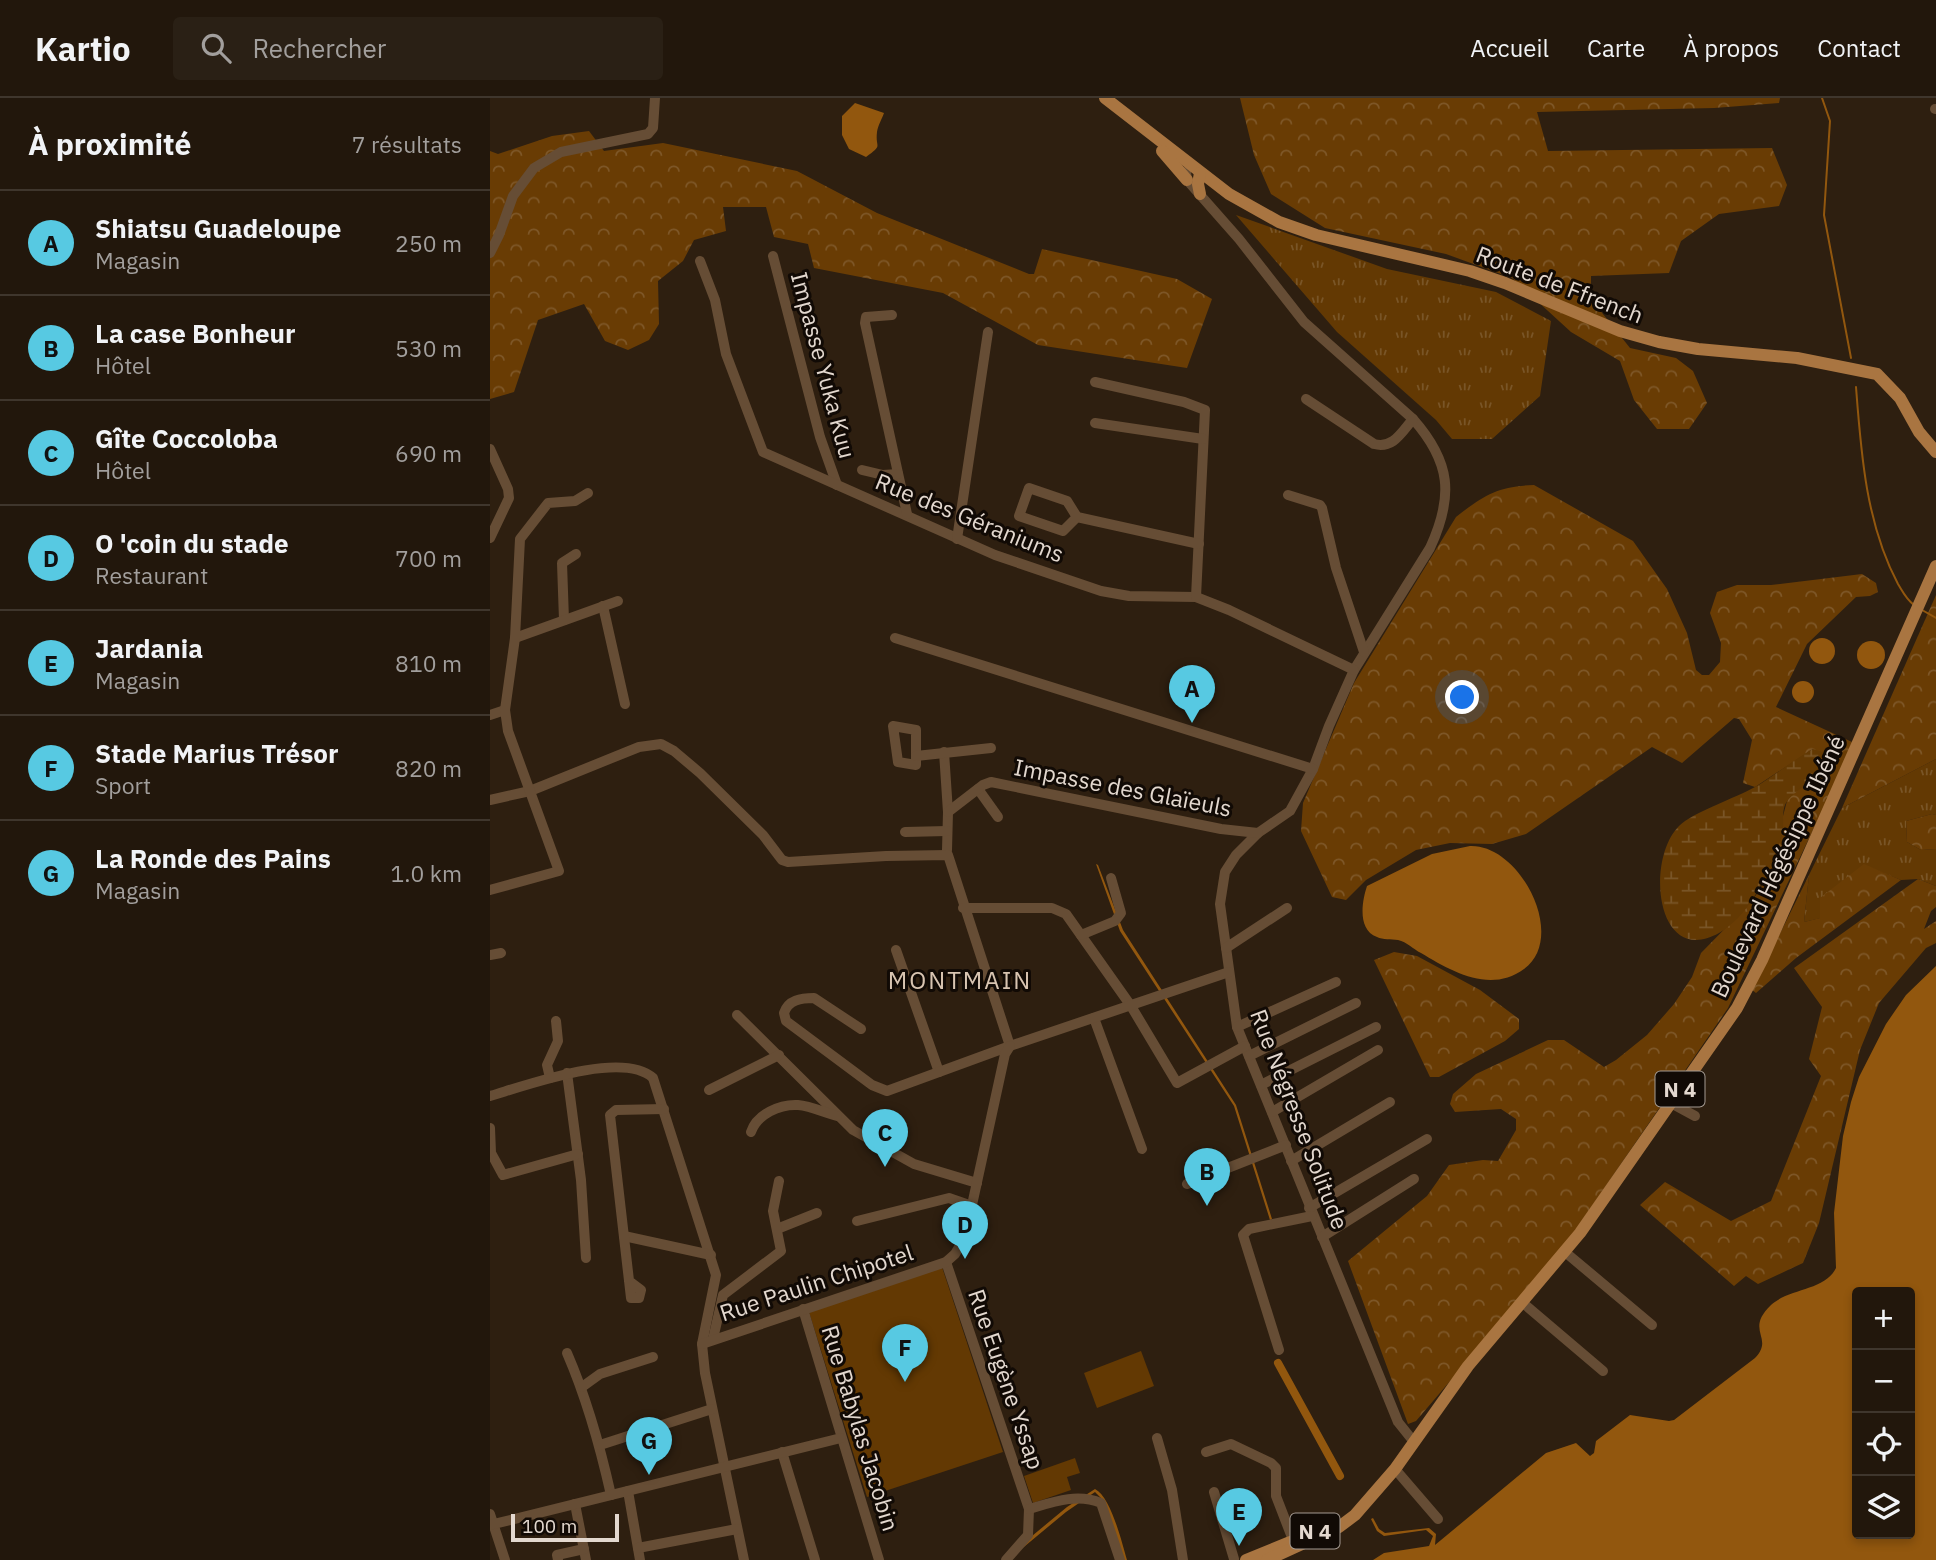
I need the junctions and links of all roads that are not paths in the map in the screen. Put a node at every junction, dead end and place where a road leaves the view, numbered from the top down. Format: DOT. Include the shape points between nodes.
graph roads {
  1 [pos="655,98"];
  2 [pos="1105,98"];
  3 [pos="1146,132"];
  4 [pos="1194,169"];
  5 [pos="1187,180"];
  6 [pos="1200,194"];
  7 [pos="490,253"];
  8 [pos="773,256"];
  9 [pos="700,261"];
  10 [pos="892,315"];
  11 [pos="988,332"];
  12 [pos="1095,382"];
  13 [pos="1306,399"];
  14 [pos="1413,419"];
  15 [pos="1095,423"];
  16 [pos="1203,439"];
  17 [pos="1931,443"];
  18 [pos="490,449"];
  19 [pos="1936,452"];
  20 [pos="862,470"];
  21 [pos="898,474"];
  22 [pos="837,485"];
  23 [pos="588,492"];
  24 [pos="1288,495"];
  25 [pos="907,514"];
  26 [pos="1077,517"];
  27 [pos="490,538"];
  28 [pos="957,539"];
  29 [pos="1199,544"];
  30 [pos="576,554"];
  31 [pos="1936,566"];
  32 [pos="1196,597"];
  33 [pos="618,601"];
  34 [pos="603,606"];
  35 [pos="564,620"];
  36 [pos="515,638"];
  37 [pos="895,638"];
  38 [pos="1364,652"];
  39 [pos="1354,670"];
  40 [pos="625,704"];
  41 [pos="505,710"];
  42 [pos="490,715"];
  43 [pos="990,748"];
  44 [pos="944,752"];
  45 [pos="916,756"];
  46 [pos="1314,769"];
  47 [pos="978,789"];
  48 [pos="530,790"];
  49 [pos="490,800"];
  50 [pos="948,812"];
  51 [pos="998,817"];
  52 [pos="947,831"];
  53 [pos="905,832"];
  54 [pos="1258,833"];
  55 [pos="947,850"];
  56 [pos="1111,878"];
  57 [pos="490,890"];
  58 [pos="963,908"];
  59 [pos="1287,908"];
  60 [pos="1081,935"];
  61 [pos="1226,948"];
  62 [pos="896,950"];
  63 [pos="1229,972"];
  64 [pos="1336,982"];
  65 [pos="1356,1003"];
  66 [pos="1131,1006"];
  67 [pos="737,1015"];
  68 [pos="1094,1018"];
  69 [pos="556,1021"];
  70 [pos="1237,1027"];
  71 [pos="1376,1027"];
  72 [pos="861,1029"];
  73 [pos="1010,1046"];
  74 [pos="1378,1050"];
  75 [pos="1247,1051"];
  76 [pos="779,1055"];
  77 [pos="939,1072"];
  78 [pos="567,1073"];
  79 [pos="550,1078"];
  80 [pos="1261,1084"];
  81 [pos="709,1090"];
  82 [pos="490,1096"];
  83 [pos="1390,1102"];
  84 [pos="1671,1103"];
  85 [pos="664,1110"];
  86 [pos="1272,1112"];
  87 [pos="837,1116"];
  88 [pos="1695,1116"];
  89 [pos="490,1128"];
  90 [pos="751,1132"];
  91 [pos="1427,1139"];
  92 [pos="1286,1145"];
  93 [pos="1142,1149"];
  94 [pos="578,1154"];
  95 [pos="1292,1161"];
  96 [pos="1414,1179"];
  97 [pos="779,1181"];
  98 [pos="977,1183"];
  99 [pos="1187,1184"];
  100 [pos="972,1206"];
  101 [pos="1311,1212"];
  102 [pos="817,1213"];
  103 [pos="857,1221"];
  104 [pos="777,1229"];
  105 [pos="624,1236"];
  106 [pos="1322,1237"];
  107 [pos="1566,1252"];
  108 [pos="711,1255"];
  109 [pos="586,1258"];
  110 [pos="946,1262"];
  111 [pos="629,1281"];
  112 [pos="1523,1303"];
  113 [pos="803,1309"];
  114 [pos="1652,1325"];
  115 [pos="708,1341"];
  116 [pos="1279,1350"];
  117 [pos="567,1353"];
  118 [pos="653,1357"];
  119 [pos="1602,1371"];
  120 [pos="582,1387"];
  121 [pos="712,1409"];
  122 [pos="841,1438"];
  123 [pos="1157,1438"];
  124 [pos="1414,1441"];
  125 [pos="600,1445"];
  126 [pos="782,1452"];
  127 [pos="1206,1452"];
  128 [pos="724,1468"];
  129 [pos="1395,1469"];
  130 [pos="628,1491"];
  131 [pos="1214,1492"];
  132 [pos="611,1495"];
  133 [pos="1369,1498"];
  134 [pos="575,1504"];
  135 [pos="1029,1509"];
  136 [pos="1438,1520"];
  137 [pos="491,1521"];
  138 [pos="737,1529"];
  139 [pos="1293,1540"];
  140 [pos="638,1548"];
  141 [pos="585,1555"];
  142 [pos="1256,1558"];
  143 [pos="505,1560"];
  144 [pos="558,1560"];
  145 [pos="640,1560"];
  146 [pos="744,1560"];
  147 [pos="815,1560"];
  148 [pos="879,1560"];
  149 [pos="1006,1560"];
  150 [pos="1120,1560"];
  151 [pos="1184,1560"];
  152 [pos="1232,1560"];
  1 -- 7 [label="street" via="653,128 648,134 561,152 534,168 513,196"];
  2 -- 3 [label="main road, Route de Ffrench"];
  3 -- 4 [label="main road, Route de Ffrench"];
  3 -- 5 [label="main road"];
  4 -- 5 [label="street" via="1186,172"];
  4 -- 6 [label="main road"];
  4 -- 17 [label="main road, Route de Ffrench" via="1279,222 1316,236 1470,271 1620,331 1698,349 1797,358 1870,371 1885,380"];
  5 -- 6 [label="street, Rue Négresse Solitude"];
  6 -- 14 [label="street, Rue Négresse Solitude" via="1304,321"];
  8 -- 22 [label="street, Impasse Yuka Kuu"];
  9 -- 22 [label="street, Rue des Géraniums" via="715,300 726,354 763,452"];
  10 -- 21 [label="street" via="866,317 864,323"];
  11 -- 28 [label="street"];
  12 -- 16 [label="street" via="1205,410"];
  13 -- 14 [label="street" via="1383,446 1394,442"];
  14 -- 38 [label="street, Rue Négresse Solitude" via="1438,452 1445,474 1445,502 1430,548"];
  15 -- 16 [label="street"];
  16 -- 29 [label="street"];
  17 -- 19 [label="main road, Route de Ffrench"];
  18 -- 27 [label="street" via="509,498"];
  20 -- 21 [label="street"];
  21 -- 25 [label="street"];
  22 -- 25 [label="street, Rue des Géraniums"];
  23 -- 36 [label="street" via="575,501 548,503 520,539"];
  24 -- 38 [label="street" via="1322,509"];
  25 -- 28 [label="street, Rue des Géraniums"];
  26 -- 26 [label="street" via="1067,501 1029,488 1019,516 1063,531"];
  26 -- 29 [label="street"];
  28 -- 32 [label="street, Rue des Géraniums" via="1101,591"];
  29 -- 32 [label="street"];
  30 -- 35 [label="street" via="562,564"];
  31 -- 84 [label="main road, Boulevard Hégésippe Ibéné / N 4" via="1762,960 1737,1007"];
  32 -- 39 [label="street, Rue des Géraniums"];
  33 -- 34 [label="street"];
  34 -- 35 [label="street"];
  34 -- 40 [label="street"];
  35 -- 36 [label="street"];
  36 -- 41 [label="street"];
  37 -- 46 [label="street"];
  38 -- 39 [label="street, Rue Négresse Solitude"];
  39 -- 46 [label="street, Rue Négresse Solitude"];
  41 -- 42 [label="street"];
  41 -- 48 [label="street"];
  43 -- 44 [label="street"];
  44 -- 45 [label="street"];
  44 -- 50 [label="street"];
  46 -- 54 [label="street, Rue Négresse Solitude" via="1290,811"];
  47 -- 50 [label="street"];
  47 -- 51 [label="street"];
  47 -- 54 [label="street, Impasse des Glaïeuls" via="992,782"];
  48 -- 49 [label="street"];
  48 -- 57 [label="street" via="559,871"];
  48 -- 58 [label="street" via="615,755 661,744 708,781 782,860 948,855"];
  50 -- 52 [label="street"];
  52 -- 53 [label="street"];
  52 -- 55 [label="street"];
  54 -- 61 [label="street, Rue Négresse Solitude" via="1225,872 1217,904"];
  56 -- 60 [label="street" via="1121,913 1115,921"];
  58 -- 60 [label="street" via="1057,909"];
  58 -- 73 [label="street"];
  59 -- 61 [label="street"];
  60 -- 66 [label="street"];
  61 -- 63 [label="street, Rue Négresse Solitude"];
  62 -- 77 [label="street"];
  63 -- 66 [label="street"];
  63 -- 70 [label="street, Rue Négresse Solitude"];
  64 -- 70 [label="street"];
  65 -- 75 [label="street"];
  66 -- 68 [label="street"];
  66 -- 75 [label="street" via="1177,1083"];
  67 -- 76 [label="street"];
  68 -- 73 [label="street"];
  68 -- 93 [label="street"];
  69 -- 79 [label="street" via="558,1041 547,1065"];
  70 -- 75 [label="street, Rue Négresse Solitude"];
  71 -- 80 [label="street"];
  72 -- 77 [label="street" via="814,998 798,999 784,1013 786,1021 880,1089 894,1090"];
  73 -- 77 [label="street"];
  73 -- 98 [label="street, Rue Paulin Chipotel"];
  74 -- 86 [label="street"];
  75 -- 80 [label="street, Rue Négresse Solitude"];
  76 -- 81 [label="street"];
  76 -- 87 [label="street"];
  78 -- 79 [label="street"];
  78 -- 85 [label="street" via="640,1069 653,1078"];
  78 -- 94 [label="street"];
  79 -- 82 [label="street"];
  80 -- 86 [label="street, Rue Négresse Solitude"];
  83 -- 95 [label="street"];
  84 -- 88 [label="street"];
  84 -- 107 [label="main road, Boulevard Hégésippe Ibéné / N 4"];
  85 -- 105 [label="street" via="616,1110 610,1115"];
  85 -- 108 [label="street"];
  86 -- 92 [label="street, Rue Négresse Solitude"];
  87 -- 90 [label="street" via="786,1106 761,1117"];
  87 -- 98 [label="street" via="914,1164"];
  89 -- 94 [label="street" via="491,1153 503,1175"];
  91 -- 101 [label="street"];
  92 -- 95 [label="street, Rue Négresse Solitude"];
  92 -- 99 [label="street"];
  94 -- 109 [label="street"];
  95 -- 101 [label="street, Rue Négresse Solitude"];
  96 -- 106 [label="street"];
  97 -- 104 [label="street" via="774,1206"];
  98 -- 100 [label="street, Rue Paulin Chipotel"];
  100 -- 103 [label="street" via="949,1198"];
  100 -- 110 [label="street, Rue Paulin Chipotel" via="965,1237"];
  101 -- 106 [label="street, Rue Négresse Solitude"];
  101 -- 116 [label="street" via="1242,1235"];
  102 -- 104 [label="street"];
  104 -- 115 [label="street" via="781,1251 723,1295"];
  105 -- 108 [label="street"];
  105 -- 111 [label="street"];
  106 -- 124 [label="street, Rue Négresse Solitude" via="1398,1422"];
  107 -- 112 [label="main road, Boulevard Hégésippe Ibéné / N 4"];
  107 -- 114 [label="street"];
  108 -- 115 [label="street" via="716,1279"];
  110 -- 113 [label="street, Rue Paulin Chipotel"];
  110 -- 135 [label="street, Rue Eugène Yssap"];
  112 -- 119 [label="street"];
  112 -- 124 [label="main road, Boulevard Hégésippe Ibéné / N 4" via="1468,1366"];
  113 -- 115 [label="street, Rue Paulin Chipotel"];
  113 -- 122 [label="street, Rue Babylas Jacobin"];
  115 -- 121 [label="street"];
  117 -- 120 [label="street"];
  118 -- 120 [label="street" via="600,1374"];
  120 -- 125 [label="street"];
  121 -- 125 [label="street"];
  121 -- 128 [label="street"];
  122 -- 126 [label="street"];
  122 -- 148 [label="street, Rue Babylas Jacobin"];
  123 -- 151 [label="street"];
  124 -- 129 [label="main road, Boulevard Hégésippe Ibéné / N 4"];
  125 -- 132 [label="street"];
  126 -- 128 [label="street"];
  126 -- 147 [label="street"];
  127 -- 139 [label="street" via="1231,1444 1271,1463 1276,1472 1276,1496"];
  128 -- 130 [label="street"];
  128 -- 138 [label="street"];
  129 -- 133 [label="main road, Boulevard Hégésippe Ibéné / N 4"];
  129 -- 136 [label="street"];
  130 -- 132 [label="street"];
  130 -- 140 [label="street"];
  131 -- 152 [label="street"];
  132 -- 134 [label="street"];
  133 -- 139 [label="main road, Boulevard Hégésippe Ibéné / N 4" via="1325,1527"];
  133 -- 142 [label="main road, Boulevard Hégésippe Ibéné / N 4" via="1339,1527"];
  134 -- 137 [label="street"];
  134 -- 141 [label="street"];
  135 -- 149 [label="street" via="1028,1535"];
  135 -- 150 [label="street" via="1088,1497 1101,1503"];
  137 -- 143 [label="street"];
  138 -- 140 [label="street"];
  138 -- 146 [label="street"];
  139 -- 142 [label="main road, Boulevard Hégésippe Ibéné / N 4"];
  140 -- 145 [label="street"];
  141 -- 144 [label="street" via="557,1555"];
  142 -- 152 [label="street"];
}
